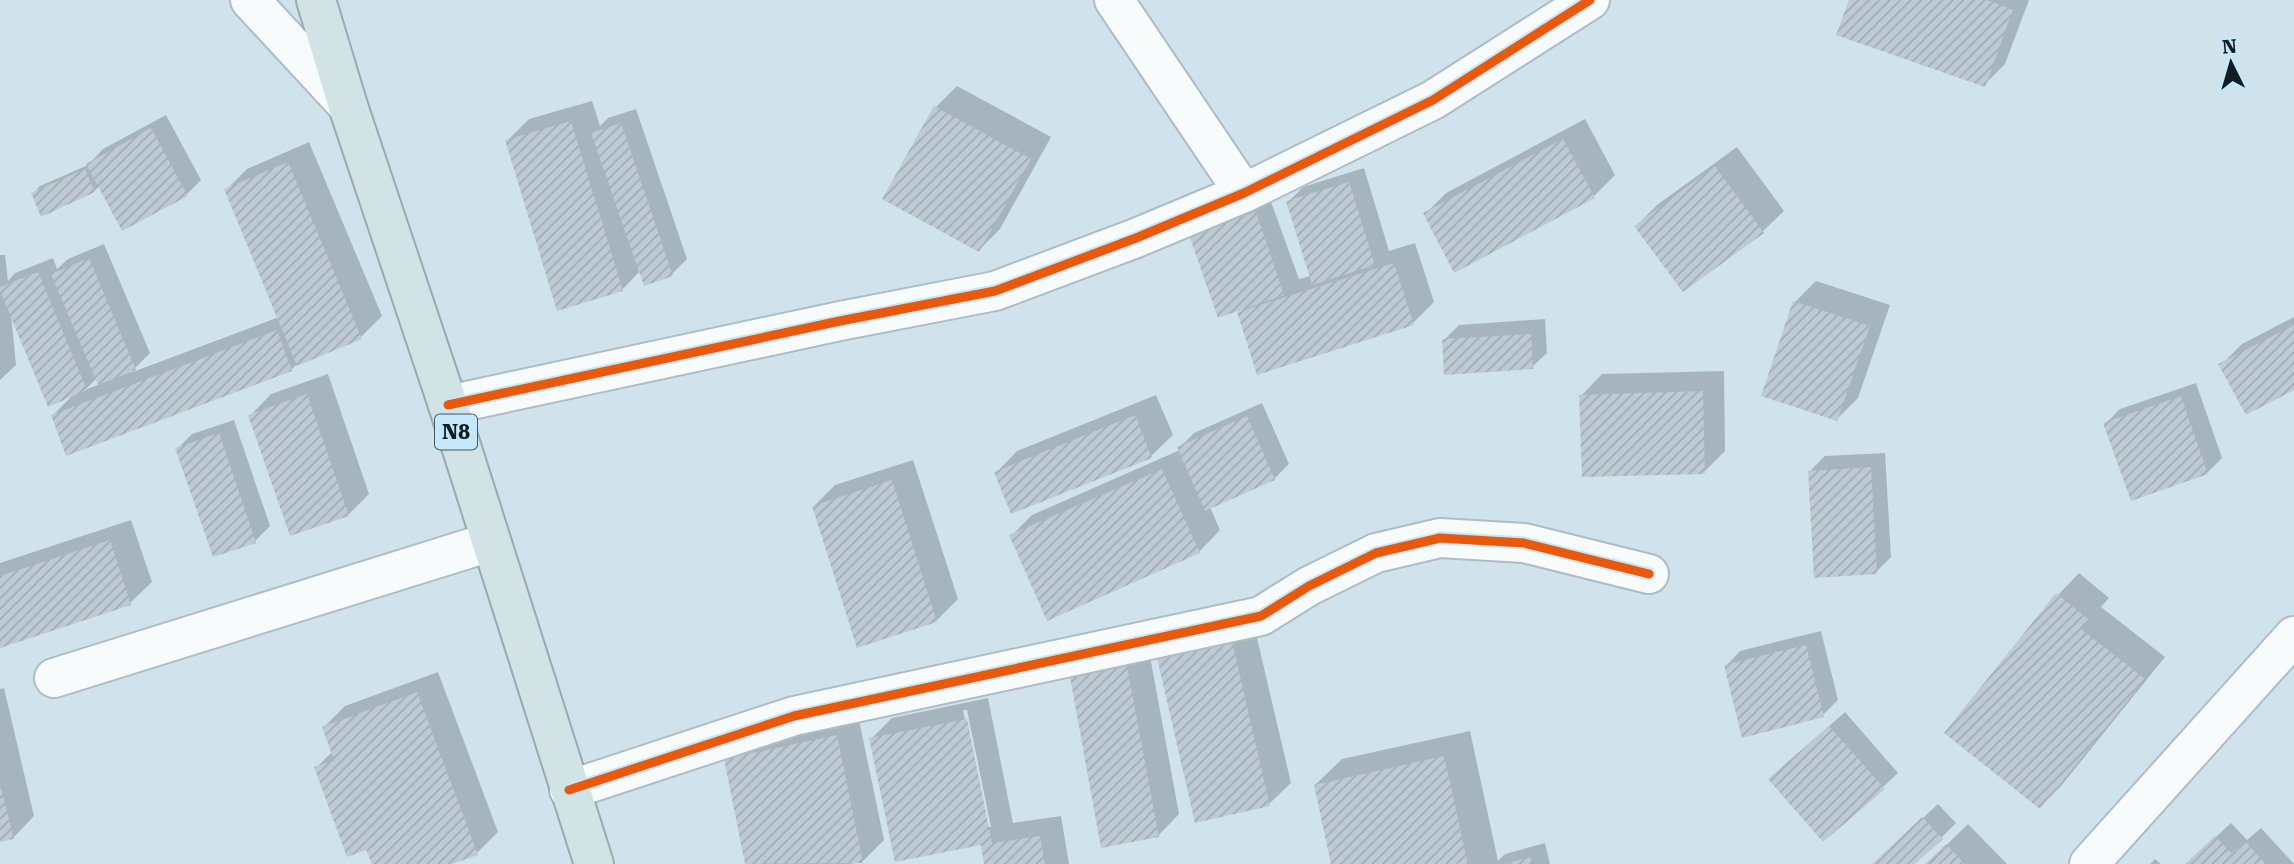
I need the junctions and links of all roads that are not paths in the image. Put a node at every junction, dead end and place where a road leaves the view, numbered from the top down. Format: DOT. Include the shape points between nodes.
graph roads {
  1 [pos="250,0"];
  2 [pos="316,0"];
  3 [pos="1114,0"];
  4 [pos="1590,0"];
  5 [pos="348,106"];
  6 [pos="1244,193"];
  7 [pos="448,405"];
  8 [pos="490,542"];
  9 [pos="1649,574"];
  10 [pos="2294,636"];
  11 [pos="54,678"];
  12 [pos="569,790"];
  13 [pos="594,864"];
  14 [pos="2089,864"];
  1 -- 5 [label="street"];
  2 -- 5 [label="highway, N8"];
  3 -- 6 [label="street"];
  4 -- 6 [label="street" via="1433,100"];
  5 -- 7 [label="highway, N8"];
  6 -- 7 [label="street" via="995,291"];
  7 -- 8 [label="highway, N8"];
  8 -- 11 [label="street"];
  8 -- 12 [label="highway, N8"];
  9 -- 12 [label="street" via="1524,543 1440,538 1376,553 1261,615 794,716"];
  10 -- 14 [label="street"];
  12 -- 13 [label="highway, N8"];
}
